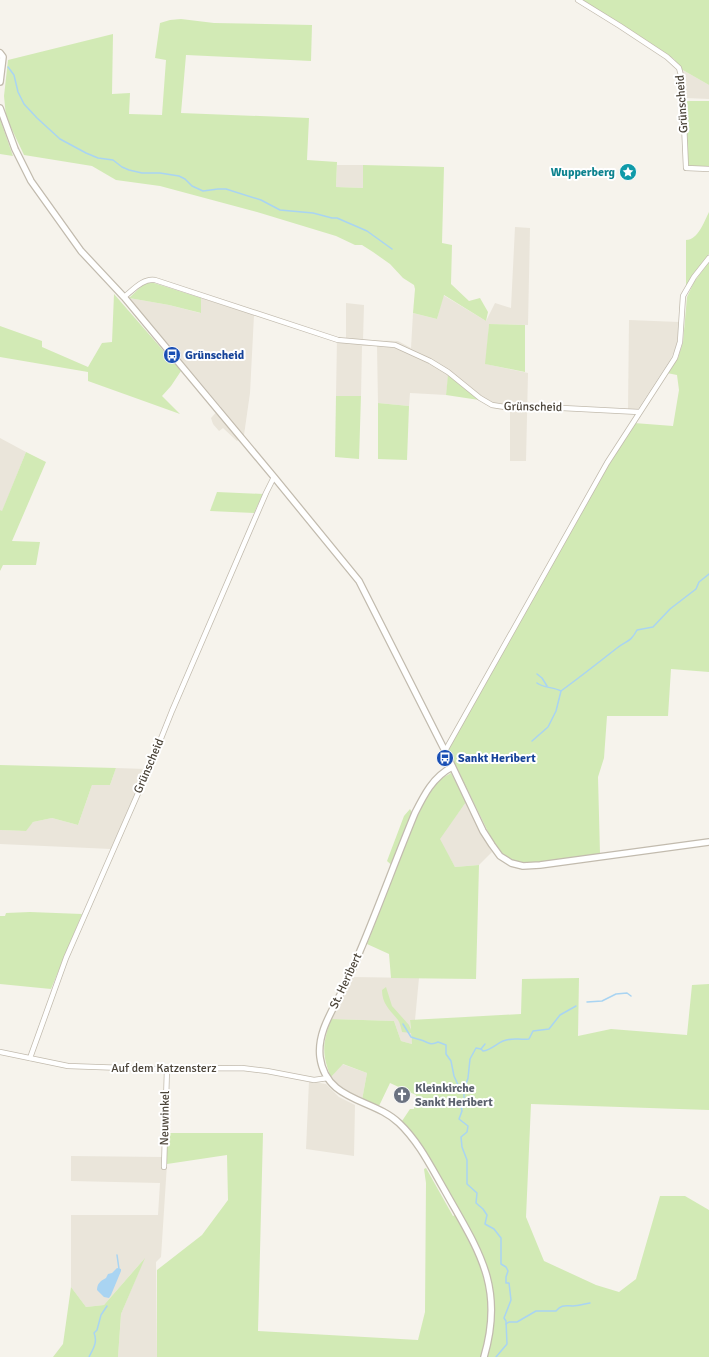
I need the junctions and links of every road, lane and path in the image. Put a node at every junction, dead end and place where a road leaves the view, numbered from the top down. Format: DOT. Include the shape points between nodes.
graph roads {
  1 [pos="578,0"];
  2 [pos="0,53"];
  3 [pos="0,82"];
  4 [pos="0,108"];
  5 [pos="709,169"];
  6 [pos="709,258"];
  7 [pos="124,297"];
  8 [pos="639,412"];
  9 [pos="274,477"];
  10 [pos="445,751"];
  11 [pos="452,767"];
  12 [pos="709,842"];
  13 [pos="0,1052"];
  14 [pos="30,1058"];
  15 [pos="167,1068"];
  16 [pos="328,1078"];
  17 [pos="164,1167"];
  18 [pos="484,1357"];
  1 -- 5 [label="street, Grünscheid" via="667,57 679,68 682,79 686,168"];
  2 -- 3 [label="street" via="3,57"];
  4 -- 7 [label="street" via="15,149 31,180 81,251"];
  6 -- 8 [label="street" via="683,296 680,342 675,358"];
  7 -- 8 [label="street, Grünscheid" via="145,281 155,280 338,340 395,345 448,372 492,405 511,408"];
  7 -- 9 [label="street"];
  8 -- 10 [label="street" via="576,517"];
  9 -- 10 [label="street" via="359,581"];
  9 -- 14 [label="street, Grünscheid" via="66,958"];
  10 -- 11 [label="street"];
  11 -- 12 [label="street" via="483,831 500,856 511,863 523,866 540,865"];
  11 -- 16 [label="street, St. Heribert" via="436,778 415,813 358,957 324,1028 320,1057"];
  13 -- 14 [label="street, Auf dem Katzensterz"];
  14 -- 15 [label="street, Auf dem Katzensterz" via="87,1068"];
  15 -- 16 [label="street, Auf dem Katzensterz" via="242,1068 314,1080"];
  15 -- 17 [label="street, Neuwinkel"];
  16 -- 18 [label="street, St. Heribert" via="340,1091 380,1110 410,1134 479,1252 487,1274 492,1317"];
}
